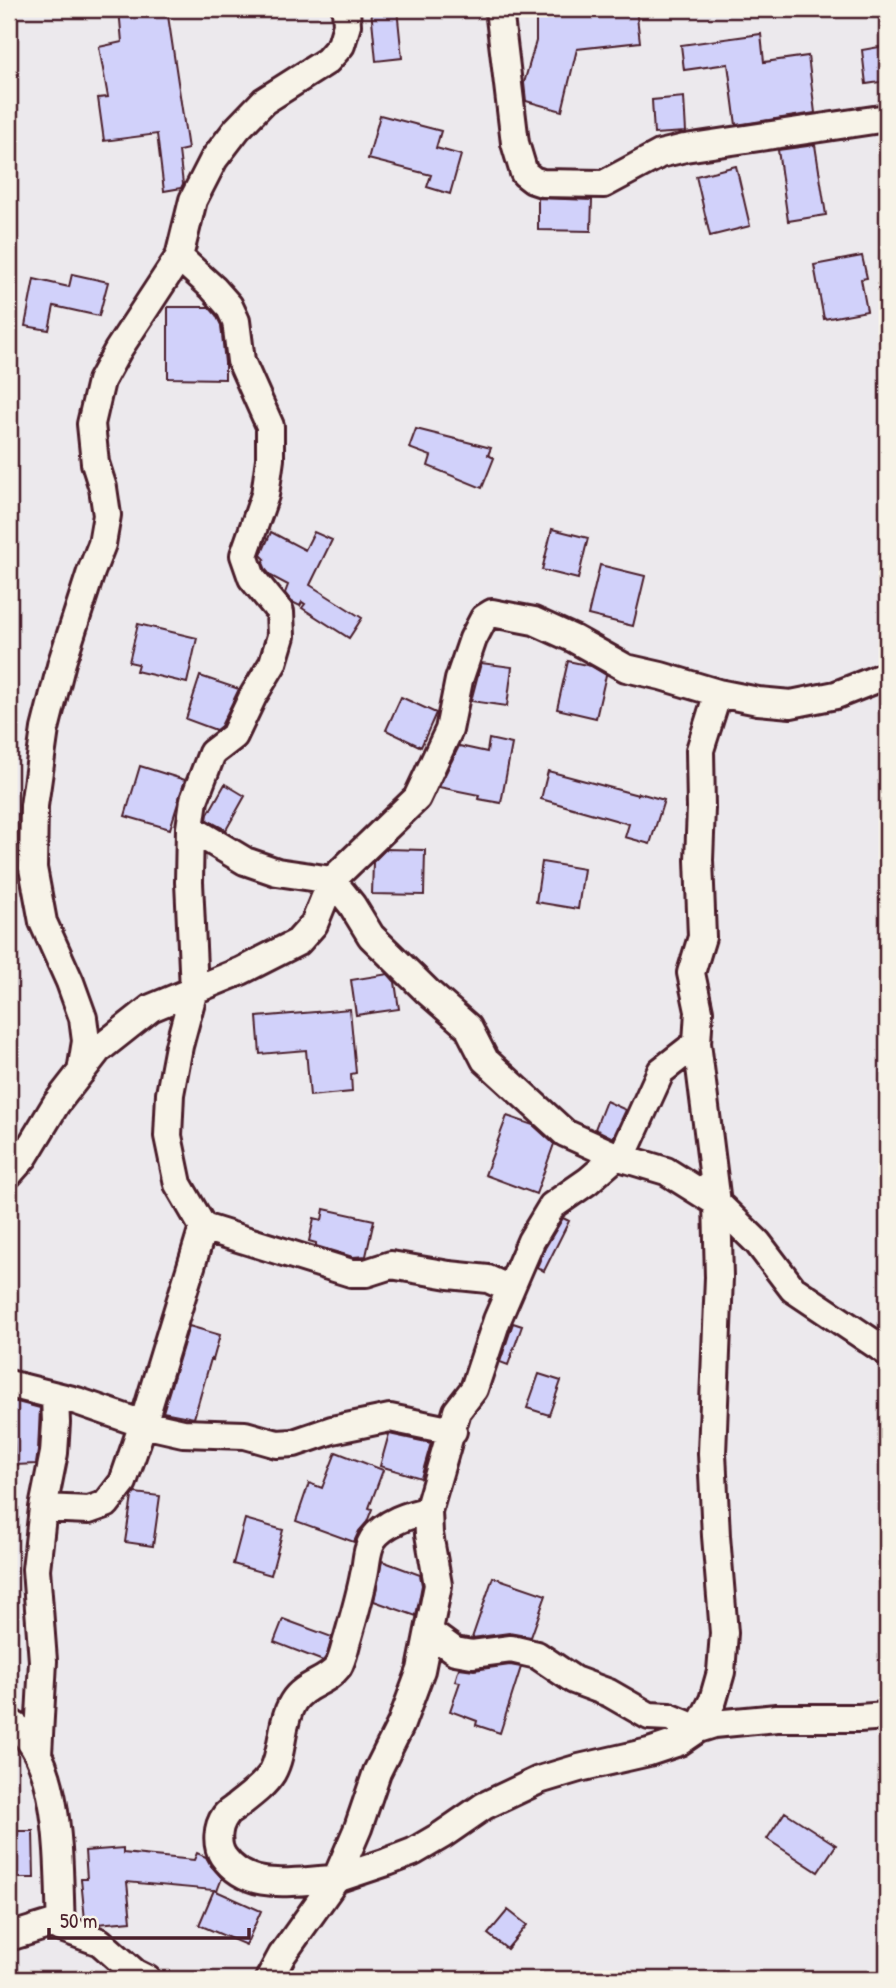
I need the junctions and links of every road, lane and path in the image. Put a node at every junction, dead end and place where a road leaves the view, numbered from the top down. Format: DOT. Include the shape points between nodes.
graph roads {
  1 [pos="346,9"];
  2 [pos="499,9"];
  3 [pos="887,118"];
  4 [pos="179,257"];
  5 [pos="887,675"];
  6 [pos="718,692"];
  7 [pos="190,828"];
  8 [pos="332,880"];
  9 [pos="194,990"];
  10 [pos="697,1042"];
  11 [pos="81,1072"];
  12 [pos="616,1156"];
  13 [pos="9,1174"];
  14 [pos="717,1203"];
  15 [pos="203,1227"];
  16 [pos="510,1290"];
  17 [pos="887,1352"];
  18 [pos="9,1384"];
  19 [pos="55,1396"];
  20 [pos="143,1424"];
  21 [pos="453,1431"];
  22 [pos="44,1508"];
  23 [pos="428,1511"];
  24 [pos="429,1632"];
  25 [pos="887,1716"];
  26 [pos="9,1722"];
  27 [pos="698,1729"];
  28 [pos="37,1754"];
  29 [pos="336,1879"];
  30 [pos="61,1927"];
  31 [pos="9,1937"];
  32 [pos="147,1979"];
  33 [pos="269,1979"];
  1 -- 4 [label="street" via="341,45 327,61 264,101 214,159 193,200"];
  2 -- 3 [label="street" via="514,143 524,173 542,183 604,184 660,154"];
  4 -- 7 [label="street" via="229,306 236,321 241,361 270,426 265,495 244,555 252,578 280,612 281,636 273,663 234,736 212,753 194,800"];
  4 -- 11 [label="street" via="101,381 91,424 106,525 62,662 45,729 34,806 33,868 43,922 83,1018 86,1041"];
  5 -- 6 [label="street" via="836,695 792,704"];
  6 -- 8 [label="street" via="626,668 534,621 492,613 484,618 473,639 449,730 417,798"];
  6 -- 10 [label="street" via="699,750 702,937 691,973 699,1010"];
  7 -- 8 [label="street" via="245,860 277,872"];
  7 -- 9 [label="street"];
  8 -- 9 [label="street" via="314,924 298,942"];
  8 -- 12 [label="street" via="371,936 468,1027 485,1060 565,1133"];
  9 -- 11 [label="street" via="151,1009 98,1050"];
  9 -- 15 [label="street" via="170,1094 168,1136 178,1184"];
  10 -- 12 [label="street" via="661,1071 626,1148"];
  10 -- 14 [label="street"];
  11 -- 13 [label="street"];
  12 -- 14 [label="street" via="666,1171"];
  12 -- 16 [label="street" via="552,1206"];
  14 -- 17 [label="street" via="758,1243 793,1289"];
  14 -- 27 [label="street" via="712,1453 724,1633 721,1672"];
  15 -- 16 [label="street" via="351,1273 391,1265 488,1279"];
  15 -- 20 [label="street"];
  16 -- 21 [label="street" via="474,1389 457,1411"];
  18 -- 19 [label="street"];
  19 -- 20 [label="street"];
  19 -- 22 [label="street" via="54,1453"];
  20 -- 21 [label="street" via="183,1433 245,1435 277,1444 390,1418"];
  20 -- 22 [label="street" via="122,1482 106,1504 89,1510"];
  21 -- 23 [label="street"];
  22 -- 28 [label="street" via="36,1569 43,1661"];
  23 -- 24 [label="street" via="438,1586"];
  23 -- 29 [label="street" via="390,1524 374,1538 339,1665 292,1702 271,1774 225,1816 218,1834 218,1848 229,1864 253,1880"];
  24 -- 27 [label="street" via="455,1651 472,1654 511,1649 537,1655 574,1680 649,1716 669,1717"];
  24 -- 29 [label="street" via="401,1724"];
  25 -- 27 [label="street" via="737,1720"];
  26 -- 28 [label="street" via="32,1742"];
  27 -- 29 [label="street" via="679,1742 649,1752 539,1780 484,1806 413,1852"];
  28 -- 30 [label="street" via="46,1770 55,1810"];
  29 -- 33 [label="street"];
  30 -- 31 [label="street" via="51,1924"];
  30 -- 32 [label="street" via="100,1942"];
}
